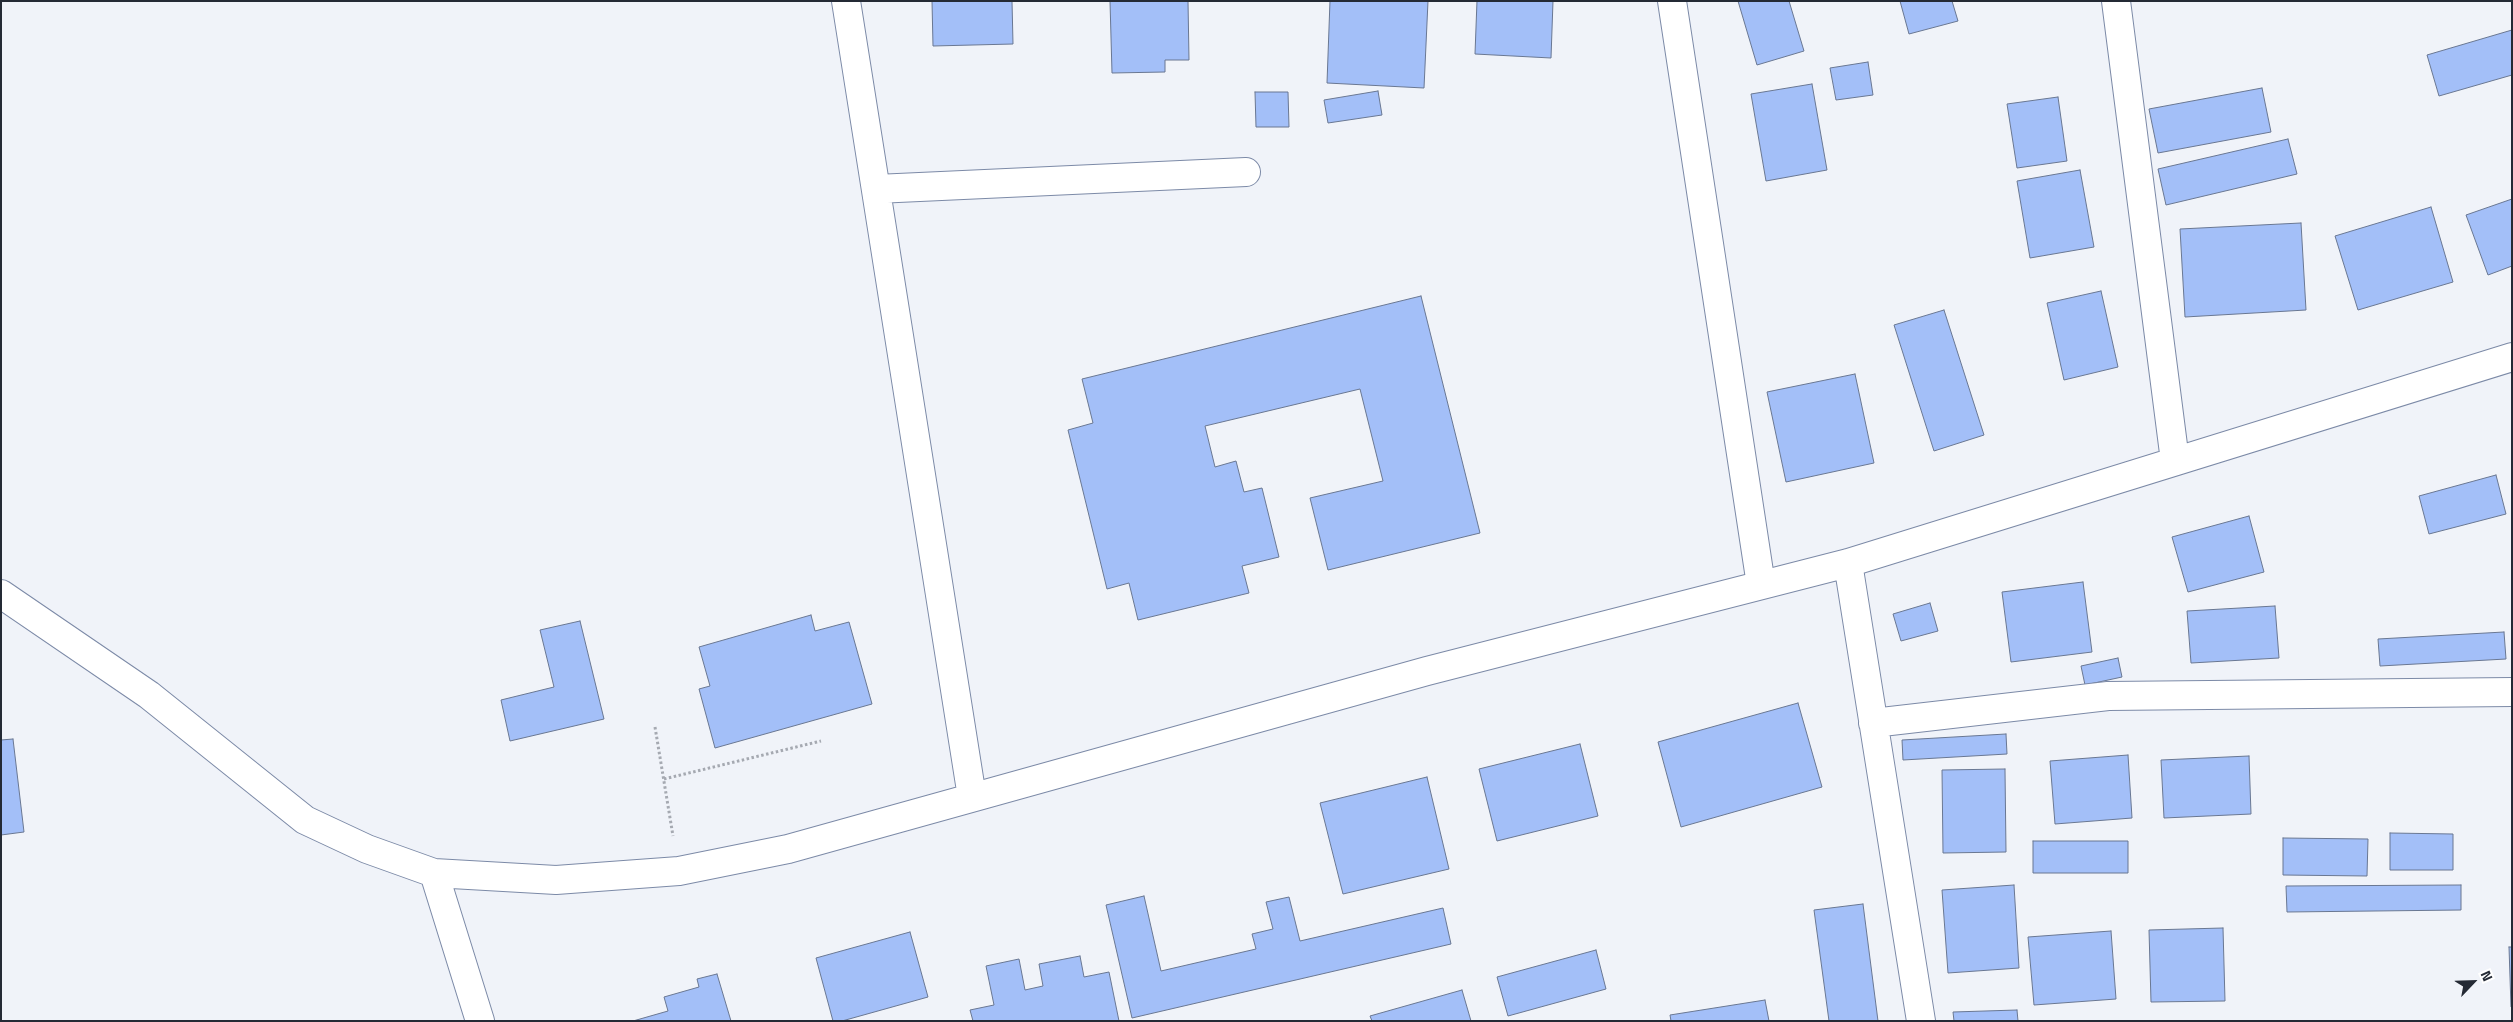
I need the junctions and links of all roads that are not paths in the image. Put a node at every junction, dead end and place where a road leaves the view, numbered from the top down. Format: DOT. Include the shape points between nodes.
graph roads {
  1 [pos="846,1"];
  2 [pos="1672,1"];
  3 [pos="2116,1"];
  4 [pos="1246,172"];
  5 [pos="876,189"];
  6 [pos="2512,357"];
  7 [pos="2175,461"];
  8 [pos="1848,563"];
  9 [pos="1761,585"];
  10 [pos="1,594"];
  11 [pos="2512,692"];
  12 [pos="1873,723"];
  13 [pos="972,797"];
  14 [pos="434,873"];
  15 [pos="480,1021"];
  16 [pos="1921,1021"];
  1 -- 5 [label="street"];
  2 -- 9 [label="street"];
  3 -- 7 [label="street"];
  4 -- 5 [label="street"];
  5 -- 13 [label="street"];
  6 -- 7 [label="street"];
  7 -- 8 [label="street"];
  8 -- 9 [label="street"];
  8 -- 12 [label="street"];
  9 -- 13 [label="street" via="1427,671"];
  10 -- 14 [label="street" via="149,695 305,820 367,849"];
  11 -- 12 [label="street" via="2108,696"];
  12 -- 16 [label="street"];
  13 -- 14 [label="street" via="788,849 679,871 556,880"];
  14 -- 15 [label="street"];
}
